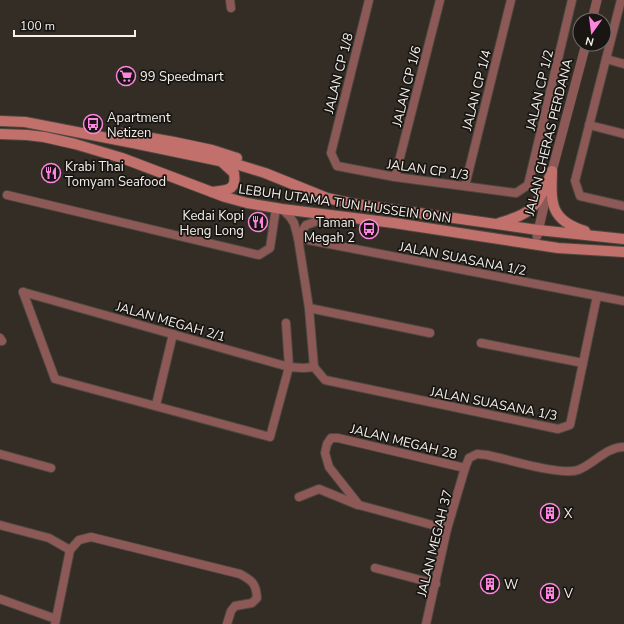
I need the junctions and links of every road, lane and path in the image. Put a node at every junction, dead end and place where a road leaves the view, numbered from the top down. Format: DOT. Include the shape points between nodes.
graph roads {
  1 [pos="369,0"];
  2 [pos="440,0"];
  3 [pos="511,0"];
  4 [pos="572,0"];
  5 [pos="597,0"];
  6 [pos="620,0"];
  7 [pos="594,12"];
  8 [pos="584,52"];
  9 [pos="606,59"];
  10 [pos="624,64"];
  11 [pos="0,121"];
  12 [pos="589,125"];
  13 [pos="0,134"];
  14 [pos="624,134"];
  15 [pos="111,138"];
  16 [pos="331,152"];
  17 [pos="218,160"];
  18 [pos="552,170"];
  19 [pos="395,177"];
  20 [pos="528,185"];
  21 [pos="465,186"];
  22 [pos="210,192"];
  23 [pos="7,195"];
  24 [pos="328,198"];
  25 [pos="624,206"];
  26 [pos="279,209"];
  27 [pos="334,215"];
  28 [pos="495,224"];
  29 [pos="537,233"];
  30 [pos="599,236"];
  31 [pos="484,237"];
  32 [pos="298,238"];
  33 [pos="624,240"];
  34 [pos="581,248"];
  35 [pos="624,252"];
  36 [pos="597,296"];
  37 [pos="624,301"];
  38 [pos="309,308"];
  39 [pos="286,324"];
  40 [pos="430,333"];
  41 [pos="173,334"];
  42 [pos="481,343"];
  43 [pos="583,363"];
  44 [pos="289,366"];
  45 [pos="314,367"];
  46 [pos="156,405"];
  47 [pos="624,447"];
  48 [pos="0,454"];
  49 [pos="51,468"];
  50 [pos="465,468"];
  51 [pos="300,497"];
  52 [pos="359,505"];
  53 [pos="0,525"];
  54 [pos="447,529"];
  55 [pos="70,550"];
  56 [pos="374,568"];
  57 [pos="436,584"];
  58 [pos="0,599"];
  59 [pos="56,621"];
  60 [pos="227,624"];
  61 [pos="426,624"];
  1 -- 16 [label="street, JALAN CP 1/8"];
  2 -- 19 [label="street, JALAN CP 1/6"];
  3 -- 21 [label="street, JALAN CP 1/4"];
  4 -- 20 [label="street, JALAN CP 1/2"];
  5 -- 7 [label="street"];
  6 -- 9 [label="street"];
  8 -- 18 [label="street, JALAN CHERAS PERDANA"];
  9 -- 10 [label="street"];
  9 -- 12 [label="street"];
  11 -- 15 [label="main road, LEBUH UTAMA TUN HUSSEIN ONN" via="25,122"];
  12 -- 14 [label="street"];
  12 -- 25 [label="street" via="575,181 580,196"];
  13 -- 22 [label="main road, LEBUH UTAMA TUN HUSSEIN ONN" via="33,135 75,144 122,158"];
  15 -- 17 [label="main road, LEBUH UTAMA TUN HUSSEIN ONN"];
  15 -- 24 [label="main road" via="124,133 212,150 306,182"];
  16 -- 19 [label="street, JALAN CP 1/3" via="337,166"];
  17 -- 22 [label="main road" via="234,173 235,183 232,188 225,191"];
  17 -- 24 [label="main road, LEBUH UTAMA TUN HUSSEIN ONN" via="266,173"];
  18 -- 28 [label="main road" via="539,200 528,213"];
  18 -- 29 [label="street, JALAN CHERAS PERDANA"];
  18 -- 30 [label="main road" via="551,199 558,215 565,222"];
  19 -- 21 [label="street, JALAN CP 1/3"];
  20 -- 21 [label="street, JALAN CP 1/3" via="516,193"];
  22 -- 26 [label="main road, LEBUH UTAMA TUN HUSSEIN ONN"];
  23 -- 26 [label="street" via="259,255 270,248"];
  24 -- 28 [label="main road, LEBUH UTAMA TUN HUSSEIN ONN"];
  26 -- 27 [label="main road, LEBUH UTAMA TUN HUSSEIN ONN"];
  26 -- 32 [label="street" via="286,212 294,223"];
  27 -- 31 [label="main road, LEBUH UTAMA TUN HUSSEIN ONN"];
  27 -- 32 [label="street" via="306,225"];
  28 -- 29 [label="main road, LEBUH UTAMA TUN HUSSEIN ONN"];
  29 -- 30 [label="main road, LEBUH UTAMA TUN HUSSEIN ONN"];
  29 -- 31 [label="main road" via="533,239 528,240 499,235"];
  29 -- 34 [label="main road" via="541,241"];
  30 -- 33 [label="main road, LEBUH UTAMA TUN HUSSEIN ONN"];
  31 -- 34 [label="main road, LEBUH UTAMA TUN HUSSEIN ONN" via="558,248"];
  32 -- 36 [label="street, JALAN SUASANA 1/2"];
  32 -- 38 [label="street"];
  34 -- 35 [label="main road, LEBUH UTAMA TUN HUSSEIN ONN"];
  36 -- 37 [label="street, JALAN SUASANA 1/2"];
  36 -- 43 [label="street, JALAN SUASANA 1/3"];
  38 -- 40 [label="street"];
  38 -- 45 [label="street"];
  39 -- 44 [label="street"];
  41 -- 44 [label="street, JALAN MEGAH 2/1"];
  41 -- 46 [label="street"];
  41 -- 46 [label="street, JALAN MEGAH 2/1" via="23,292 55,379"];
  42 -- 43 [label="street"];
  43 -- 45 [label="street, JALAN SUASANA 1/3" via="570,425 558,429 325,380"];
  44 -- 45 [label="street, JALAN MEGAH 2/1"];
  44 -- 46 [label="street" via="270,438"];
  47 -- 50 [label="street" via="617,447 588,466 576,470 549,469 477,454 469,458"];
  48 -- 49 [label="street"];
  50 -- 52 [label="street, JALAN MEGAH 28" via="331,438 325,452 329,466"];
  50 -- 54 [label="street, JALAN MEGAH 37"];
  51 -- 52 [label="street" via="319,489"];
  52 -- 54 [label="street"];
  53 -- 55 [label="street" via="49,538"];
  54 -- 57 [label="street, JALAN MEGAH 37"];
  55 -- 59 [label="street"];
  55 -- 60 [label="street" via="79,540 91,537 240,574 251,580 257,598 252,603 235,606"];
  56 -- 57 [label="street"];
  57 -- 61 [label="street, JALAN MEGAH 37"];
  58 -- 59 [label="street"];
}
